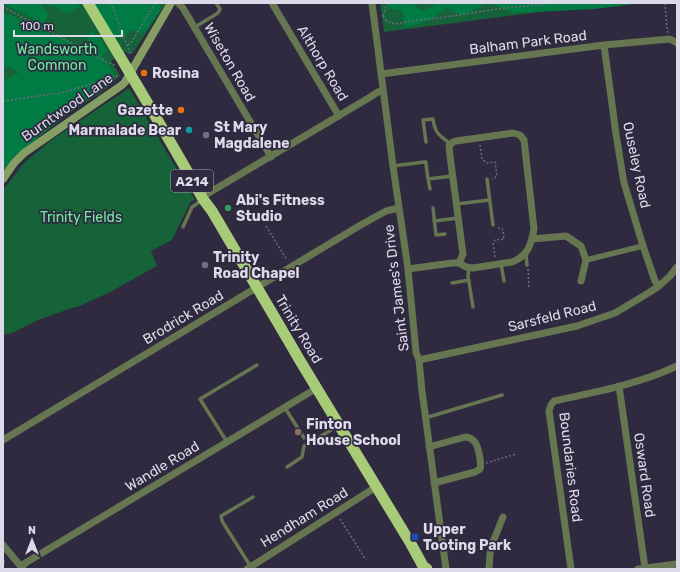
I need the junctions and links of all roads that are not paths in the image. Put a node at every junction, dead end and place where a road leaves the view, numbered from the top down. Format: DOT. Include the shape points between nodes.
graph roads {
  1 [pos="88,3"];
  2 [pos="171,3"];
  3 [pos="178,3"];
  4 [pos="216,3"];
  5 [pos="272,3"];
  6 [pos="372,3"];
  7 [pos="195,27"];
  8 [pos="677,43"];
  9 [pos="604,45"];
  10 [pos="381,74"];
  11 [pos="125,75"];
  12 [pos="383,91"];
  13 [pos="339,116"];
  14 [pos="426,142"];
  15 [pos="450,144"];
  16 [pos="271,157"];
  17 [pos="393,166"];
  18 [pos="452,176"];
  19 [pos="3,179"];
  20 [pos="428,179"];
  21 [pos="487,179"];
  22 [pos="430,189"];
  23 [pos="203,198"];
  24 [pos="490,200"];
  25 [pos="456,204"];
  26 [pos="399,208"];
  27 [pos="433,208"];
  28 [pos="458,218"];
  29 [pos="434,221"];
  30 [pos="493,225"];
  31 [pos="183,227"];
  32 [pos="444,234"];
  33 [pos="532,239"];
  34 [pos="643,246"];
  35 [pos="526,252"];
  36 [pos="586,260"];
  37 [pos="459,263"];
  38 [pos="499,264"];
  39 [pos="527,265"];
  40 [pos="677,267"];
  41 [pos="469,268"];
  42 [pos="408,269"];
  43 [pos="469,280"];
  44 [pos="504,281"];
  45 [pos="581,281"];
  46 [pos="452,283"];
  47 [pos="658,286"];
  48 [pos="257,288"];
  49 [pos="473,307"];
  50 [pos="419,360"];
  51 [pos="257,365"];
  52 [pos="677,366"];
  53 [pos="619,386"];
  54 [pos="317,388"];
  55 [pos="502,395"];
  56 [pos="285,408"];
  57 [pos="425,418"];
  58 [pos="339,425"];
  59 [pos="304,438"];
  60 [pos="3,440"];
  61 [pos="226,442"];
  62 [pos="429,447"];
  63 [pos="286,466"];
  64 [pos="434,483"];
  65 [pos="376,487"];
  66 [pos="253,497"];
  67 [pos="503,517"];
  68 [pos="3,545"];
  69 [pos="677,564"];
  70 [pos="22,568"];
  71 [pos="249,568"];
  72 [pos="425,568"];
  73 [pos="644,568"];
  74 [pos="446,569"];
  75 [pos="489,569"];
  76 [pos="571,569"];
  1 -- 11 [label="highway, Trinity Road / A214"];
  2 -- 11 [label="main road, Burntwood Lane"];
  3 -- 7 [label="street, Wiseton Road"];
  4 -- 7 [label="lane" via="220,9 218,13"];
  5 -- 13 [label="street, Althorp Road"];
  6 -- 10 [label="street, Saint James's Drive"];
  7 -- 16 [label="street, Wiseton Road"];
  8 -- 9 [label="street, Balham Park Road" via="670,39"];
  9 -- 10 [label="street, Balham Park Road"];
  9 -- 34 [label="street, Ouseley Road" via="624,182"];
  10 -- 12 [label="street, Saint James's Drive"];
  11 -- 19 [label="main road, Burntwood Lane" via="125,82 122,85 24,153"];
  11 -- 23 [label="highway, Trinity Road / A214" via="140,92"];
  12 -- 13 [label="street"];
  12 -- 17 [label="street, Saint James's Drive"];
  13 -- 16 [label="street"];
  14 -- 15 [label="lane" via="423,120 434,120 434,129"];
  15 -- 18 [label="street"];
  15 -- 33 [label="street" via="454,141 513,133 520,135 524,140 534,229"];
  16 -- 23 [label="street"];
  17 -- 20 [label="lane" via="426,162"];
  17 -- 26 [label="street, Saint James's Drive"];
  18 -- 20 [label="lane"];
  18 -- 25 [label="street"];
  20 -- 22 [label="lane"];
  21 -- 24 [label="lane"];
  23 -- 31 [label="lane" via="192,207"];
  23 -- 48 [label="highway, Trinity Road / A214"];
  24 -- 25 [label="lane"];
  24 -- 30 [label="lane"];
  25 -- 28 [label="street"];
  26 -- 42 [label="street, Saint James's Drive"];
  26 -- 48 [label="street, Brodrick Road" via="386,211"];
  27 -- 29 [label="lane"];
  28 -- 29 [label="lane"];
  28 -- 37 [label="street" via="463,254"];
  29 -- 32 [label="lane" via="436,235"];
  33 -- 35 [label="street"];
  33 -- 36 [label="street" via="566,236 581,246"];
  34 -- 36 [label="street"];
  34 -- 47 [label="street, Ouseley Road"];
  35 -- 38 [label="street" via="516,261"];
  35 -- 39 [label="lane"];
  36 -- 45 [label="street"];
  37 -- 41 [label="street"];
  37 -- 42 [label="street"];
  38 -- 41 [label="street"];
  38 -- 44 [label="lane"];
  40 -- 47 [label="street, Sarsfeld Road"];
  41 -- 43 [label="lane"];
  42 -- 50 [label="street, Saint James's Drive" via="416,352"];
  43 -- 46 [label="lane"];
  43 -- 49 [label="lane"];
  47 -- 50 [label="street, Sarsfeld Road" via="614,313 577,326"];
  48 -- 54 [label="highway, Trinity Road / A214"];
  48 -- 60 [label="street, Brodrick Road"];
  50 -- 57 [label="street, Saint James's Drive"];
  51 -- 61 [label="lane" via="200,399"];
  52 -- 53 [label="street, Boundaries Road"];
  53 -- 73 [label="street, Osward Road"];
  53 -- 76 [label="street, Boundaries Road" via="554,401 549,411"];
  54 -- 56 [label="street, Wandle Road"];
  54 -- 58 [label="highway, Trinity Road / A214"];
  55 -- 57 [label="lane"];
  56 -- 59 [label="lane"];
  56 -- 61 [label="street, Wandle Road"];
  57 -- 62 [label="street, Saint James's Drive"];
  58 -- 63 [label="lane" via="304,446 302,457"];
  58 -- 65 [label="highway, Trinity Road / A214"];
  61 -- 70 [label="street, Wandle Road" via="38,555"];
  62 -- 64 [label="street, Saint James's Drive"];
  62 -- 64 [label="street" via="468,437 476,443 481,464 480,469 475,472"];
  64 -- 74 [label="street, Saint James's Drive"];
  65 -- 71 [label="street, Hendham Road"];
  65 -- 72 [label="highway, Trinity Road / A214"];
  66 -- 71 [label="lane" via="221,516"];
  67 -- 75 [label="street" via="493,542"];
  68 -- 70 [label="street"];
  69 -- 73 [label="street"];
}
